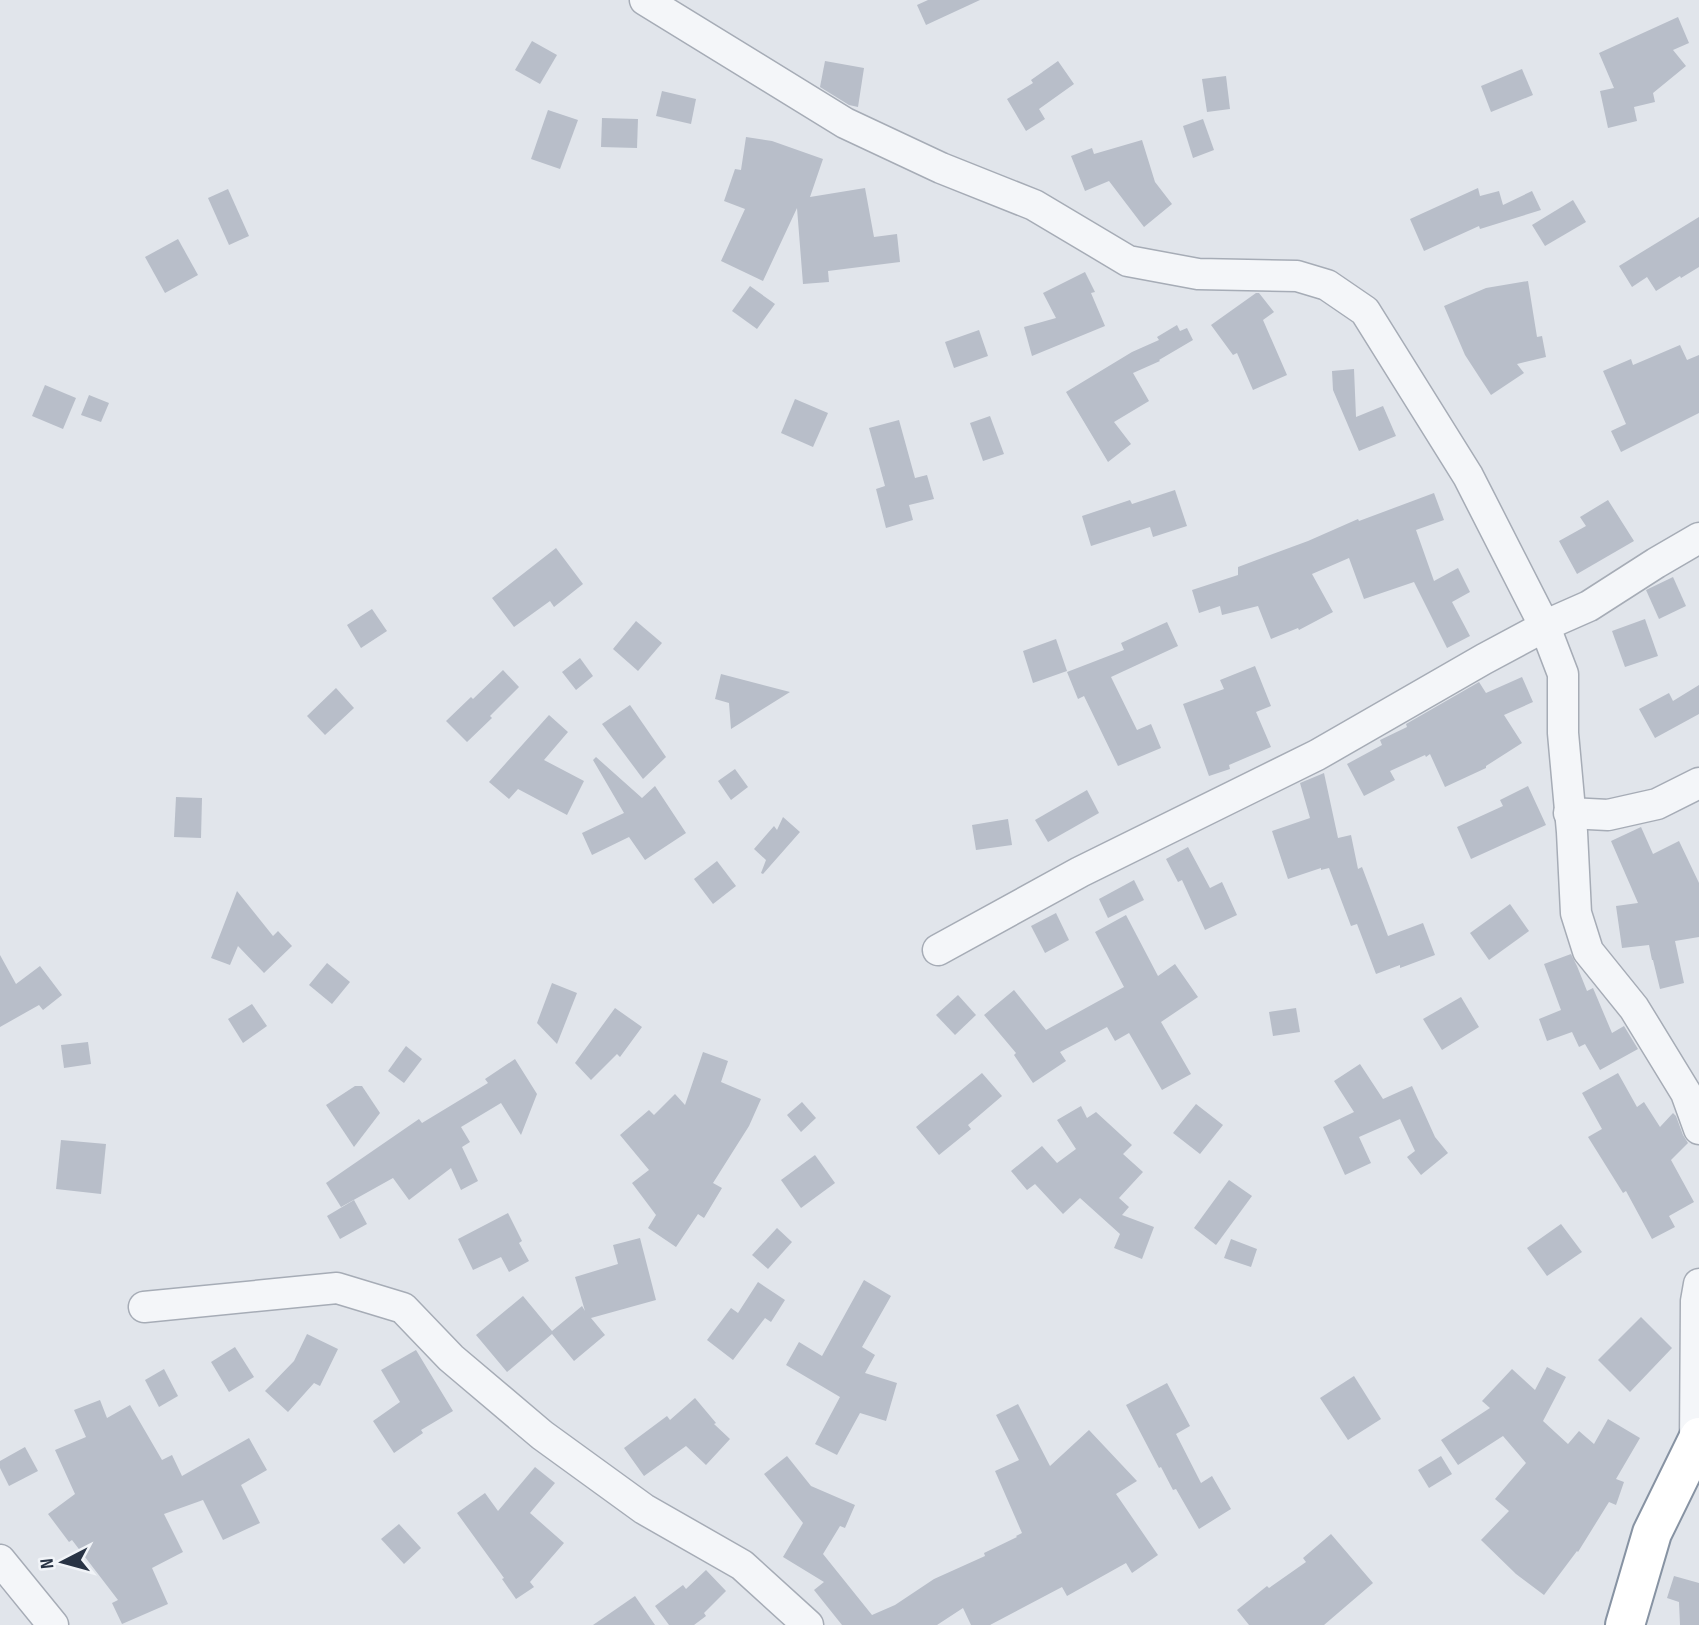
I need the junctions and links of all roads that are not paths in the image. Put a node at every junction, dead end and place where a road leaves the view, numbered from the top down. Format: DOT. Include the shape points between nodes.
graph roads {
  1 [pos="645,0"];
  2 [pos="1699,538"];
  3 [pos="1545,627"];
  4 [pos="1699,783"];
  5 [pos="1569,813"];
  6 [pos="938,950"];
  7 [pos="1699,1129"];
  8 [pos="1699,1284"];
  9 [pos="144,1307"];
  10 [pos="1697,1440"];
  11 [pos="0,1560"];
  12 [pos="53,1625"];
  13 [pos="808,1625"];
  14 [pos="1625,1625"];
  1 -- 3 [label="street" via="845,123 1034,205 1128,261 1199,274 1297,276 1327,285 1372,323 1468,476"];
  2 -- 3 [label="street" via="1589,606"];
  3 -- 5 [label="street" via="1563,674"];
  3 -- 6 [label="street" via="1317,755 1080,872"];
  4 -- 5 [label="street" via="1657,804 1608,815"];
  5 -- 7 [label="street" via="1576,913 1587,951 1634,1008 1686,1093"];
  8 -- 10 [label="street"];
  9 -- 13 [label="street" via="337,1288 402,1308 451,1358 542,1435 644,1509 742,1565"];
  10 -- 14 [label="highway" via="1652,1533"];
  11 -- 12 [label="street"];
}
